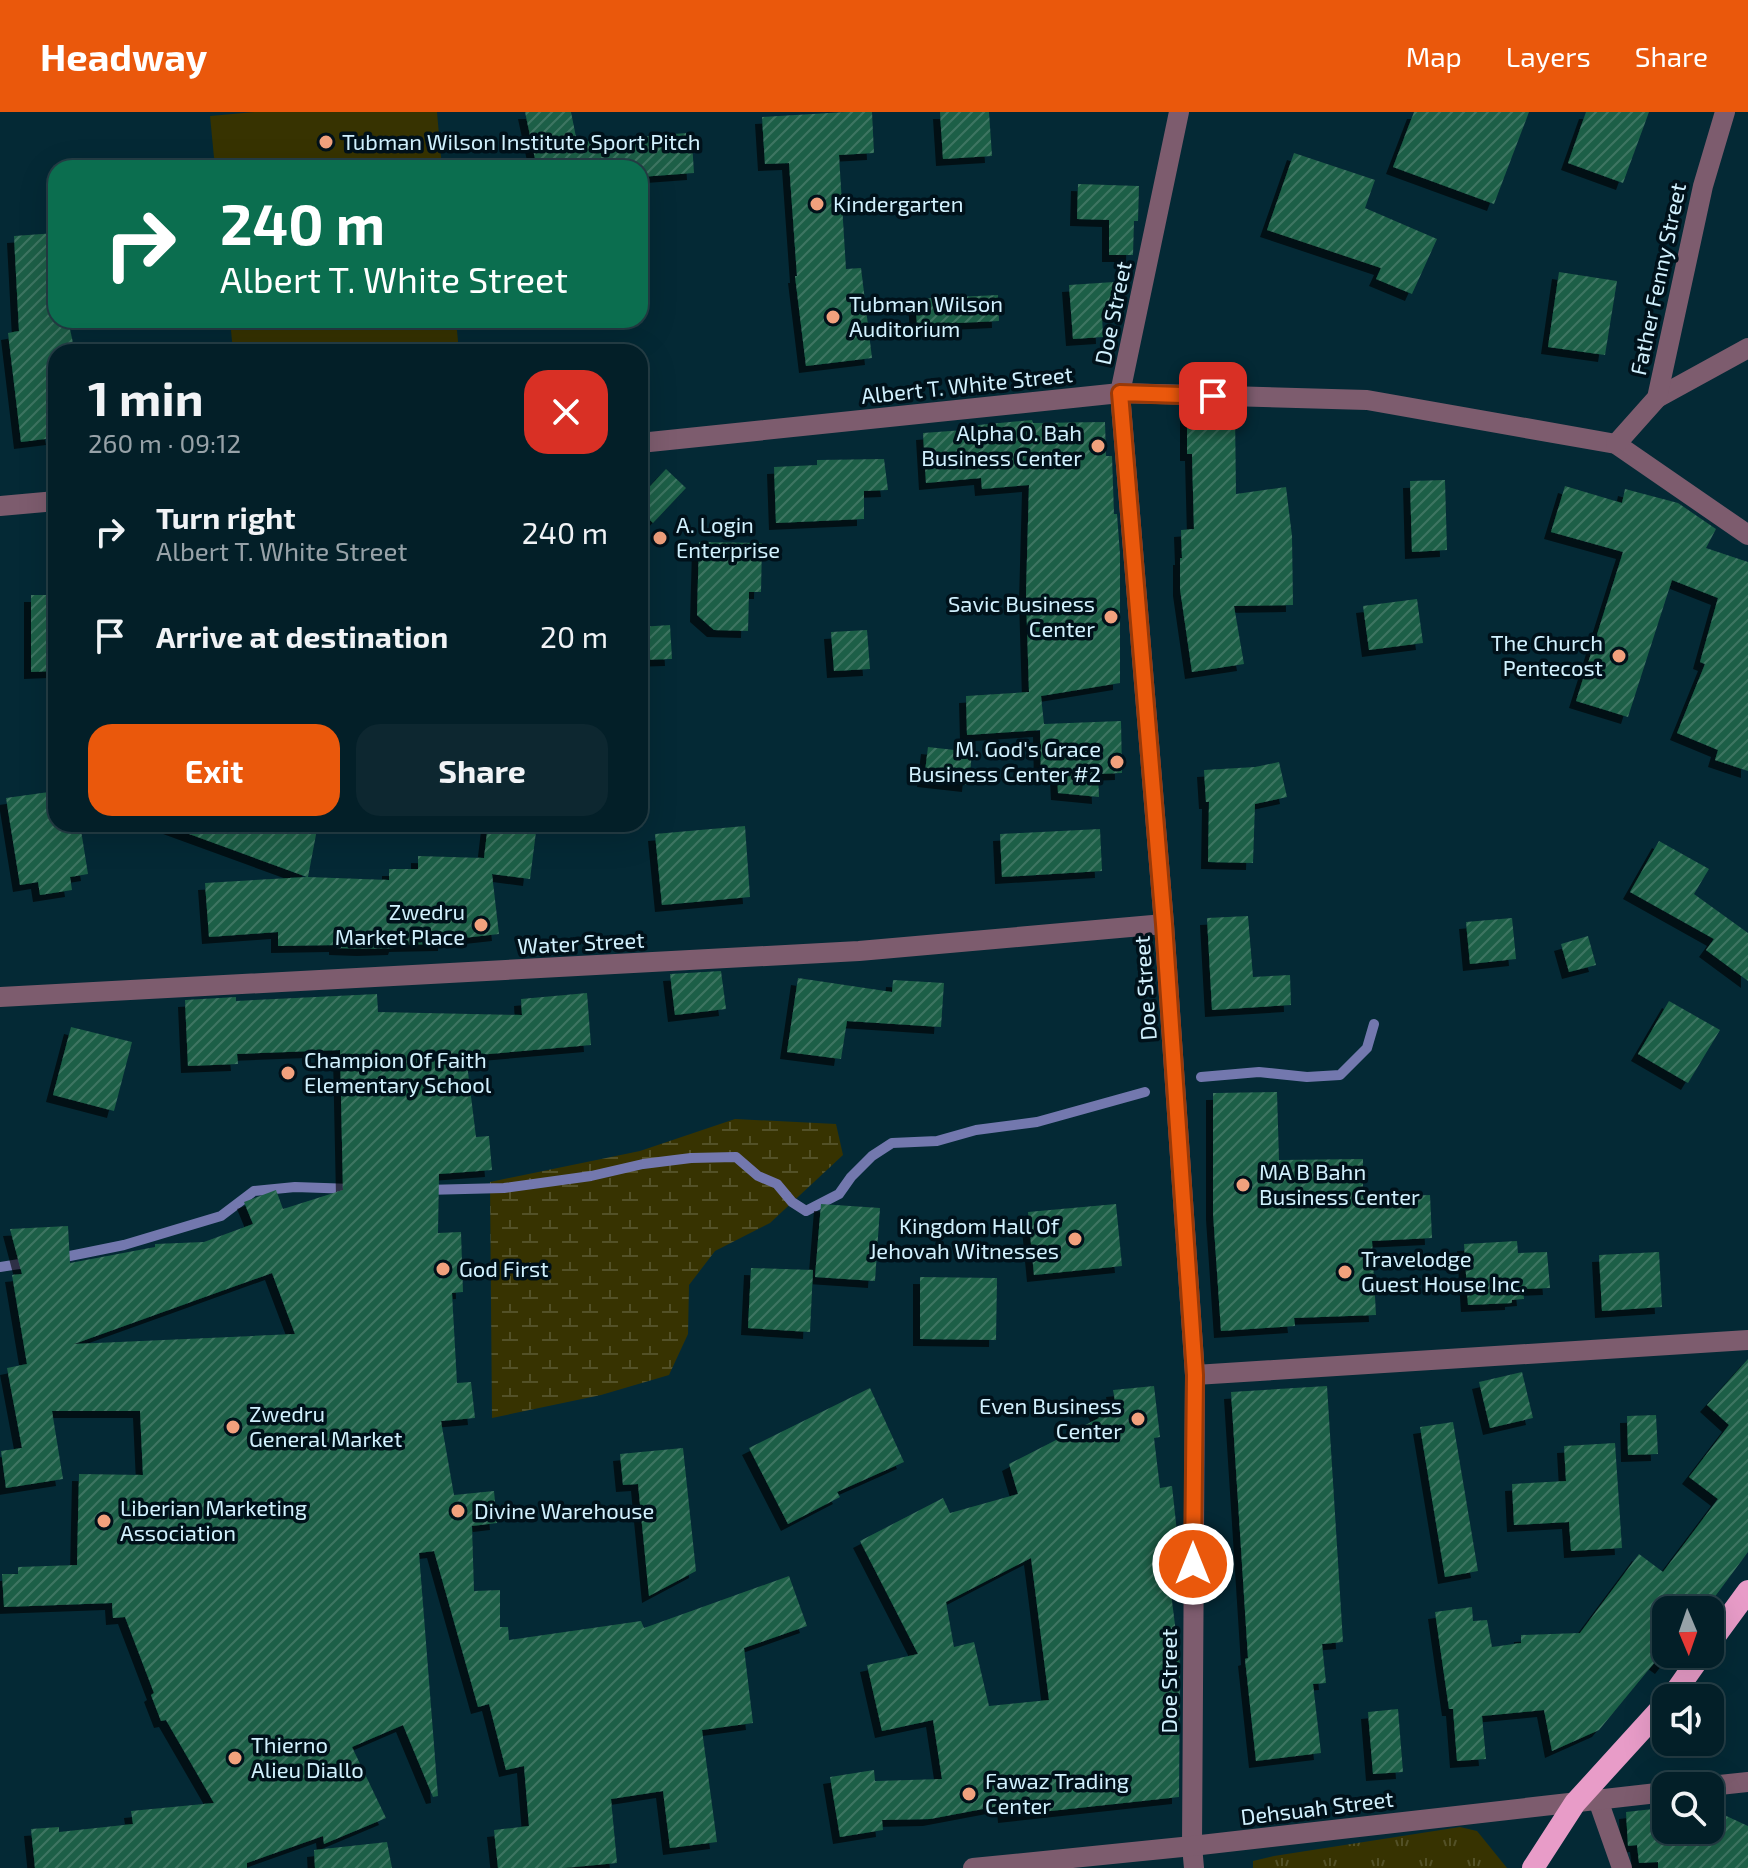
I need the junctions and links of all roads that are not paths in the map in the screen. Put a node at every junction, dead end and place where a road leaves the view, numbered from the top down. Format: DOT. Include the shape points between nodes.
graph roads {
  1 [pos="1179,112"];
  2 [pos="1725,112"];
  3 [pos="1748,348"];
  4 [pos="1120,393"];
  5 [pos="1657,398"];
  6 [pos="648,442"];
  7 [pos="1616,444"];
  8 [pos="48,502"];
  9 [pos="0,506"];
  10 [pos="1748,535"];
  11 [pos="1164,924"];
  12 [pos="0,997"];
  13 [pos="1748,1340"];
  14 [pos="1195,1375"];
  15 [pos="1748,1591"];
  16 [pos="1724,1624"];
  17 [pos="1652,1718"];
  18 [pos="1748,1782"];
  19 [pos="1724,1785"];
  20 [pos="1652,1794"];
  21 [pos="1598,1800"];
  22 [pos="1575,1803"];
  23 [pos="1192,1846"];
  24 [pos="973,1868"];
  25 [pos="1194,1868"];
  26 [pos="1533,1868"];
  27 [pos="1622,1868"];
  1 -- 4 [label="street, Doe Street"];
  2 -- 5 [label="street, Father Fenny Street" via="1703,186"];
  3 -- 5 [label="street"];
  4 -- 6 [label="street, Albert T. White Street"];
  4 -- 7 [label="street, Albert T. White Street" via="1367,400"];
  4 -- 11 [label="street, Doe Street"];
  5 -- 7 [label="street, Father Fenny Street"];
  7 -- 10 [label="street, Albert T. White Street"];
  8 -- 9 [label="street"];
  11 -- 12 [label="street, Water Street" via="859,951"];
  11 -- 14 [label="street, Doe Street"];
  13 -- 14 [label="street"];
  14 -- 23 [label="street, Doe Street"];
  15 -- 16 [label="highway"];
  17 -- 22 [label="highway"];
  18 -- 19 [label="street"];
  20 -- 21 [label="street, Dehsuah Street"];
  21 -- 22 [label="street, Dehsuah Street"];
  21 -- 27 [label="street"];
  22 -- 23 [label="street, Dehsuah Street"];
  22 -- 26 [label="highway"];
  23 -- 24 [label="street, Dehsuah Street"];
  23 -- 25 [label="street, Doe Street"];
}
